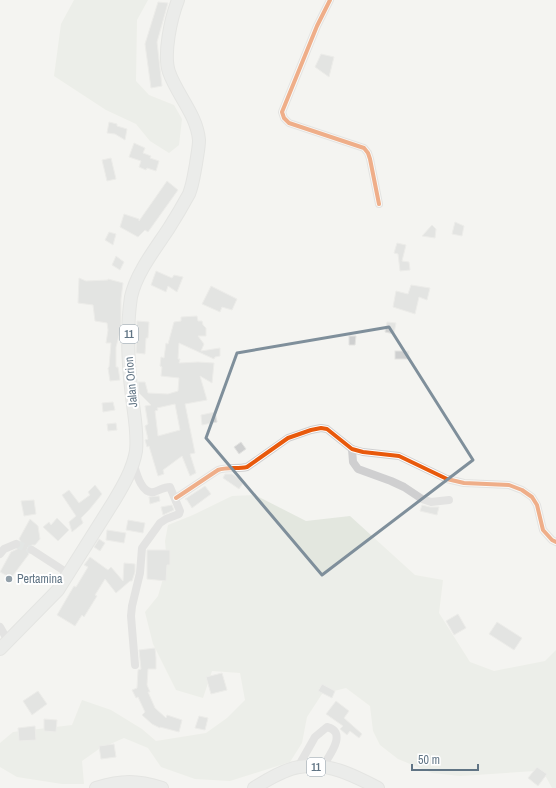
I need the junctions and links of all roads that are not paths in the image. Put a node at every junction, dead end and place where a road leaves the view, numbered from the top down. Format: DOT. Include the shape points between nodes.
graph roads {
  1 [pos="178,0"];
  2 [pos="330,0"];
  3 [pos="379,204"];
  4 [pos="352,449"];
  5 [pos="133,461"];
  6 [pos="176,498"];
  7 [pos="449,500"];
  8 [pos="556,542"];
  9 [pos="16,544"];
  10 [pos="32,550"];
  11 [pos="0,554"];
  12 [pos="69,574"];
  13 [pos="0,628"];
  14 [pos="4,645"];
  15 [pos="135,665"];
  16 [pos="323,766"];
  17 [pos="298,767"];
  18 [pos="96,788"];
  19 [pos="162,788"];
  20 [pos="254,788"];
  21 [pos="378,788"];
  1 -- 5 [label="highway, Jalan Orion / 11" via="167,42 168,67 197,130 198,150 189,194 144,266 132,294 128,343 136,434"];
  2 -- 3 [label="street" via="282,115 289,122 364,148 370,159"];
  4 -- 6 [label="street" via="327,429 311,430 288,438 248,467 218,470"];
  4 -- 7 [label="street" via="353,462 358,469 391,480 422,499 431,502"];
  4 -- 8 [label="street" via="399,456 447,479 464,483 509,485 522,490 532,497 537,505 543,530"];
  5 -- 6 [label="street" via="143,487 149,492 170,487"];
  5 -- 12 [label="highway, Jalan Orion / 11" via="122,488"];
  6 -- 15 [label="street" via="179,514 160,523 142,548 140,573 131,616"];
  9 -- 11 [label="street" via="4,549"];
  10 -- 12 [label="street"];
  12 -- 14 [label="highway, Jalan Orion / 11" via="51,598"];
  13 -- 14 [label="street"];
  16 -- 17 [label="highway, 11"];
  16 -- 17 [label="street" via="337,738 335,731 327,726 315,737"];
  16 -- 21 [label="highway, 11" via="337,769"];
  17 -- 20 [label="highway, 11" via="268,779"];
  18 -- 19 [label="highway" via="132,781"];
}
